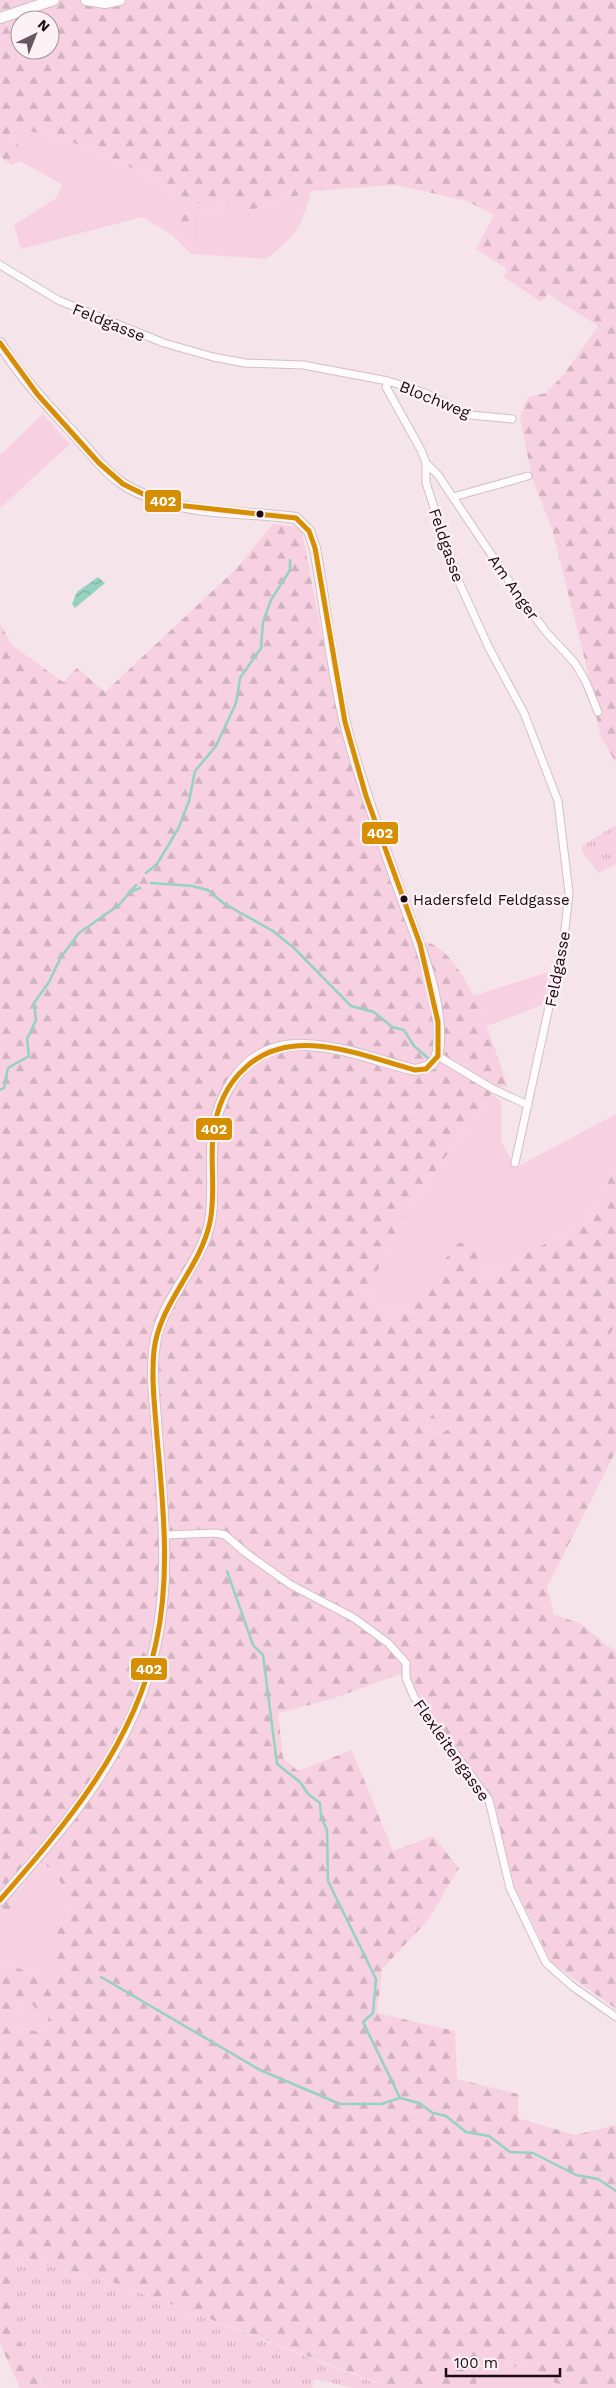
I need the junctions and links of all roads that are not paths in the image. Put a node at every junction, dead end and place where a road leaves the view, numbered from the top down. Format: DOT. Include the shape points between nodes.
graph roads {
  1 [pos="54,0"];
  2 [pos="86,0"];
  3 [pos="120,0"];
  4 [pos="0,18"];
  5 [pos="0,265"];
  6 [pos="0,343"];
  7 [pos="388,380"];
  8 [pos="512,419"];
  9 [pos="426,464"];
  10 [pos="528,476"];
  11 [pos="453,497"];
  12 [pos="598,712"];
  13 [pos="438,1056"];
  14 [pos="528,1105"];
  15 [pos="515,1163"];
  16 [pos="166,1535"];
  17 [pos="0,1900"];
  18 [pos="616,2017"];
  1 -- 4 [label="street"];
  2 -- 3 [label="street" via="105,3"];
  5 -- 7 [label="street, Feldgasse" via="58,300 164,343 245,363 303,365"];
  6 -- 13 [label="street" via="48,406 105,469 131,489 159,501 179,505 296,518 309,531 316,548 345,722 366,796 420,944 438,1022"];
  7 -- 8 [label="street, Blochweg" via="425,393 470,415"];
  7 -- 9 [label="street, Feldgasse" via="386,387"];
  9 -- 11 [label="street, Am Anger"];
  9 -- 14 [label="street, Feldgasse" via="426,483 458,582 528,722 558,801 569,893 564,938"];
  10 -- 11 [label="street"];
  11 -- 12 [label="street, Am Anger" via="522,599 575,663"];
  13 -- 14 [label="street" via="493,1089"];
  13 -- 16 [label="street" via="426,1069 415,1070 324,1046 281,1046 254,1059 231,1082 223,1098 213,1136 212,1201 204,1242 176,1290 157,1334 153,1373"];
  14 -- 15 [label="street, Feldgasse"];
  16 -- 17 [label="street" via="164,1600 156,1646 137,1709 87,1798"];
  16 -- 18 [label="street, Flexleitengasse" via="216,1532 226,1535 292,1585 354,1618 388,1643 406,1663 406,1678 414,1696 489,1800 510,1888 546,1962 572,1986"];
}
